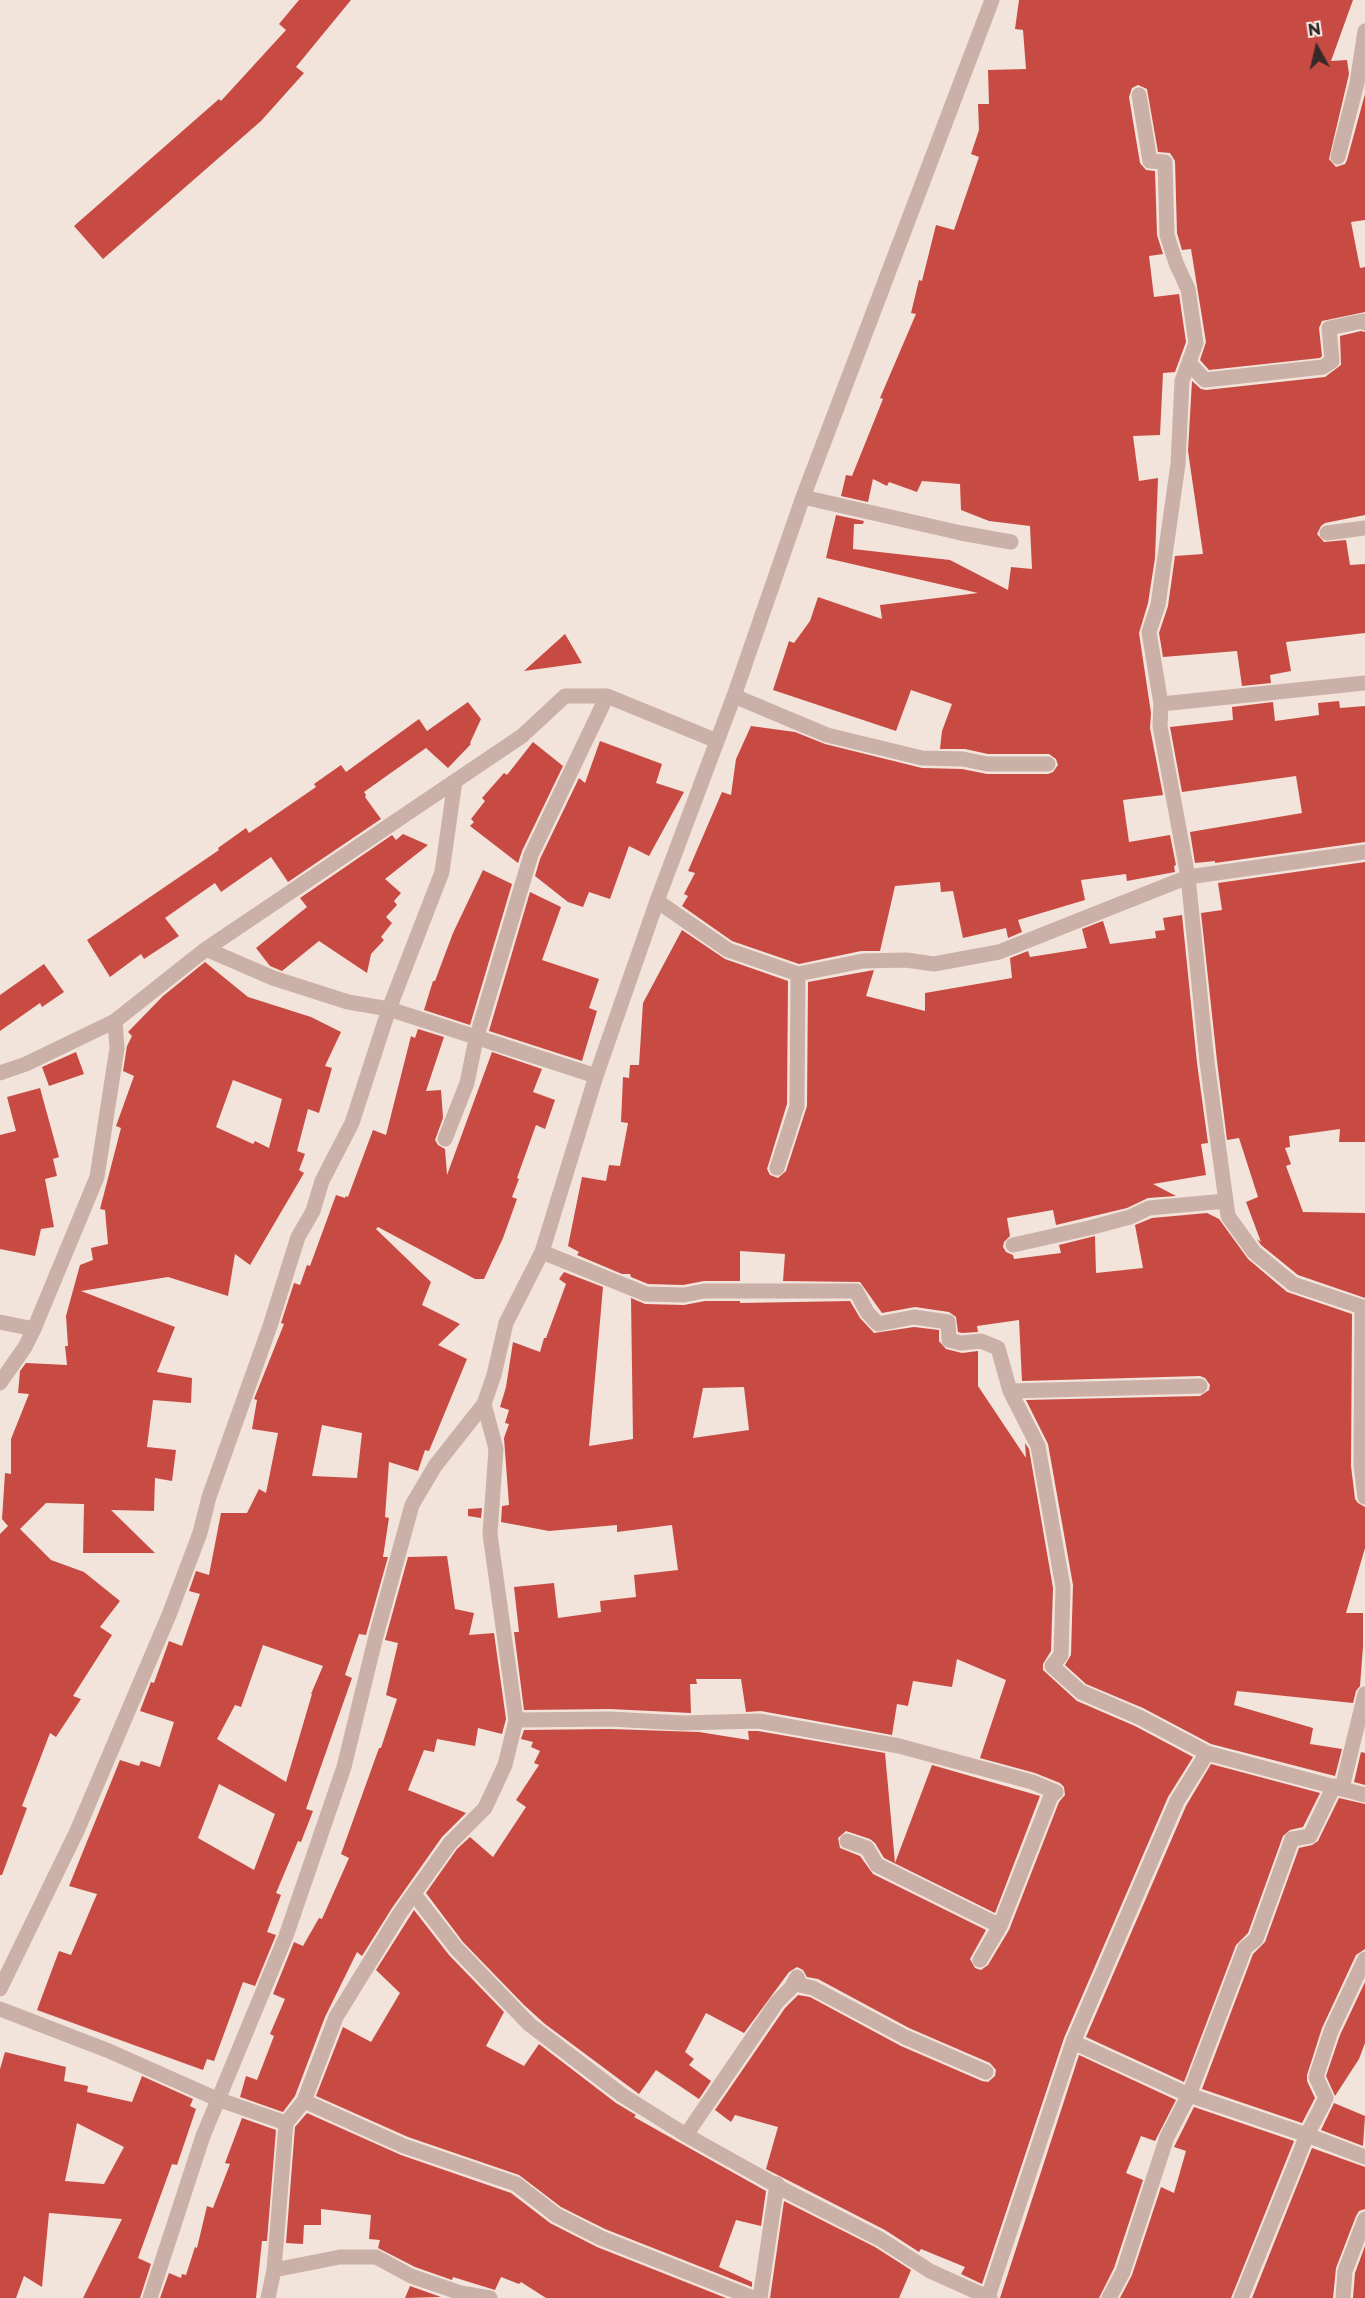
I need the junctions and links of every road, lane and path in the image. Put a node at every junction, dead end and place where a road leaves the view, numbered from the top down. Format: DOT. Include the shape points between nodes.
graph roads {
  1 [pos="992,0"];
  2 [pos="1365,31"];
  3 [pos="1139,95"];
  4 [pos="1338,157"];
  5 [pos="1365,323"];
  6 [pos="1189,363"];
  7 [pos="802,497"];
  8 [pos="1365,528"];
  9 [pos="1327,533"];
  10 [pos="1011,542"];
  11 [pos="1365,683"];
  12 [pos="607,696"];
  13 [pos="734,696"];
  14 [pos="1161,704"];
  15 [pos="717,741"];
  16 [pos="1048,764"];
  17 [pos="455,781"];
  18 [pos="1365,852"];
  19 [pos="1188,877"];
  20 [pos="657,902"];
  21 [pos="206,949"];
  22 [pos="798,974"];
  23 [pos="389,1010"];
  24 [pos="115,1021"];
  25 [pos="476,1039"];
  26 [pos="0,1073"];
  27 [pos="596,1076"];
  28 [pos="445,1139"];
  29 [pos="777,1168"];
  30 [pos="1226,1201"];
  31 [pos="1014,1245"];
  32 [pos="542,1252"];
  33 [pos="1363,1308"];
  34 [pos="0,1322"];
  35 [pos="34,1329"];
  36 [pos="0,1383"];
  37 [pos="1200,1386"];
  38 [pos="1010,1391"];
  39 [pos="484,1404"];
  40 [pos="1365,1497"];
  41 [pos="1365,1694"];
  42 [pos="516,1720"];
  43 [pos="1207,1754"];
  44 [pos="1338,1787"];
  45 [pos="1365,1794"];
  46 [pos="847,1841"];
  47 [pos="414,1894"];
  48 [pos="1000,1926"];
  49 [pos="1365,1959"];
  50 [pos="980,1960"];
  51 [pos="0,1989"];
  52 [pos="0,2009"];
  53 [pos="1073,2042"];
  54 [pos="986,2072"];
  55 [pos="1189,2095"];
  56 [pos="217,2099"];
  57 [pos="304,2101"];
  58 [pos="286,2123"];
  59 [pos="686,2135"];
  60 [pos="1307,2135"];
  61 [pos="1365,2157"];
  62 [pos="777,2184"];
  63 [pos="1365,2219"];
  64 [pos="274,2270"];
  65 [pos="150,2298"];
  66 [pos="268,2298"];
  67 [pos="490,2298"];
  68 [pos="753,2298"];
  69 [pos="760,2298"];
  70 [pos="989,2298"];
  71 [pos="1110,2298"];
  72 [pos="1241,2298"];
  73 [pos="1343,2298"];
  1 -- 7 [label="street"];
  2 -- 4 [label="street" via="1357,83"];
  3 -- 6 [label="street" via="1150,161 1165,162 1167,234 1188,290 1196,344"];
  5 -- 6 [label="street" via="1329,328 1332,361 1323,368 1205,380"];
  6 -- 14 [label="street" via="1182,381 1178,464 1164,567 1149,632"];
  7 -- 10 [label="street"];
  7 -- 13 [label="street"];
  8 -- 9 [label="street"];
  11 -- 14 [label="street"];
  12 -- 15 [label="street"];
  12 -- 17 [label="street" via="565,696 522,736"];
  12 -- 25 [label="street" via="531,855"];
  13 -- 15 [label="street"];
  13 -- 16 [label="street" via="827,735 922,758"];
  14 -- 19 [label="street" via="1160,726"];
  15 -- 20 [label="street"];
  17 -- 21 [label="street"];
  17 -- 23 [label="street" via="442,872"];
  18 -- 19 [label="street"];
  19 -- 22 [label="street" via="999,952 934,964 863,961"];
  19 -- 30 [label="street"];
  20 -- 22 [label="street" via="728,950"];
  20 -- 27 [label="street"];
  21 -- 23 [label="street" via="273,978 348,1002"];
  21 -- 24 [label="street"];
  22 -- 29 [label="street" via="797,1106"];
  23 -- 25 [label="street"];
  23 -- 51 [label="street" via="352,1123 298,1237 169,1615 77,1831"];
  24 -- 26 [label="street"];
  24 -- 35 [label="street" via="117,1048 97,1177"];
  25 -- 27 [label="street"];
  25 -- 28 [label="street" via="467,1083"];
  27 -- 32 [label="street"];
  30 -- 31 [label="street" via="1149,1209 1100,1226"];
  30 -- 33 [label="street" via="1228,1216 1254,1252 1293,1284"];
  32 -- 38 [label="street" via="646,1294 856,1291 878,1324 914,1317 948,1322 949,1340 981,1341 998,1348"];
  32 -- 39 [label="street" via="506,1323"];
  33 -- 40 [label="street" via="1361,1465"];
  34 -- 35 [label="street"];
  35 -- 36 [label="street"];
  37 -- 38 [label="street"];
  38 -- 43 [label="street" via="1038,1446 1064,1587 1061,1655 1052,1666 1081,1692 1139,1717"];
  39 -- 42 [label="street" via="495,1449 490,1533"];
  39 -- 56 [label="street" via="435,1466 412,1505 344,1767 286,1936"];
  41 -- 44 [label="street"];
  42 -- 47 [label="street" via="505,1765 485,1808 450,1843"];
  42 -- 48 [label="street" via="759,1721 899,1746 1056,1792 1047,1805"];
  43 -- 44 [label="street"];
  43 -- 53 [label="street" via="1177,1801"];
  44 -- 45 [label="street"];
  44 -- 55 [label="street" via="1310,1836 1292,1839 1256,1939 1245,1948"];
  46 -- 48 [label="street" via="867,1848 877,1865"];
  47 -- 57 [label="street" via="336,2017"];
  47 -- 59 [label="street" via="456,1948 529,2024 622,2095"];
  48 -- 50 [label="street"];
  49 -- 60 [label="street" via="1331,2031 1316,2077 1326,2098"];
  52 -- 56 [label="street"];
  53 -- 55 [label="street"];
  53 -- 70 [label="street"];
  54 -- 59 [label="street" via="801,1985 797,1977"];
  55 -- 60 [label="street"];
  55 -- 71 [label="street" via="1167,2137 1123,2272"];
  56 -- 58 [label="street"];
  56 -- 65 [label="street"];
  57 -- 58 [label="street"];
  57 -- 68 [label="street" via="404,2146 516,2184 556,2215 601,2238"];
  58 -- 64 [label="street"];
  59 -- 62 [label="street"];
  60 -- 61 [label="street"];
  60 -- 72 [label="street"];
  62 -- 69 [label="street"];
  62 -- 70 [label="street" via="880,2239 930,2271"];
  63 -- 73 [label="street" via="1345,2271"];
  64 -- 66 [label="street"];
  64 -- 67 [label="street" via="340,2257 376,2257 421,2279"];
}
